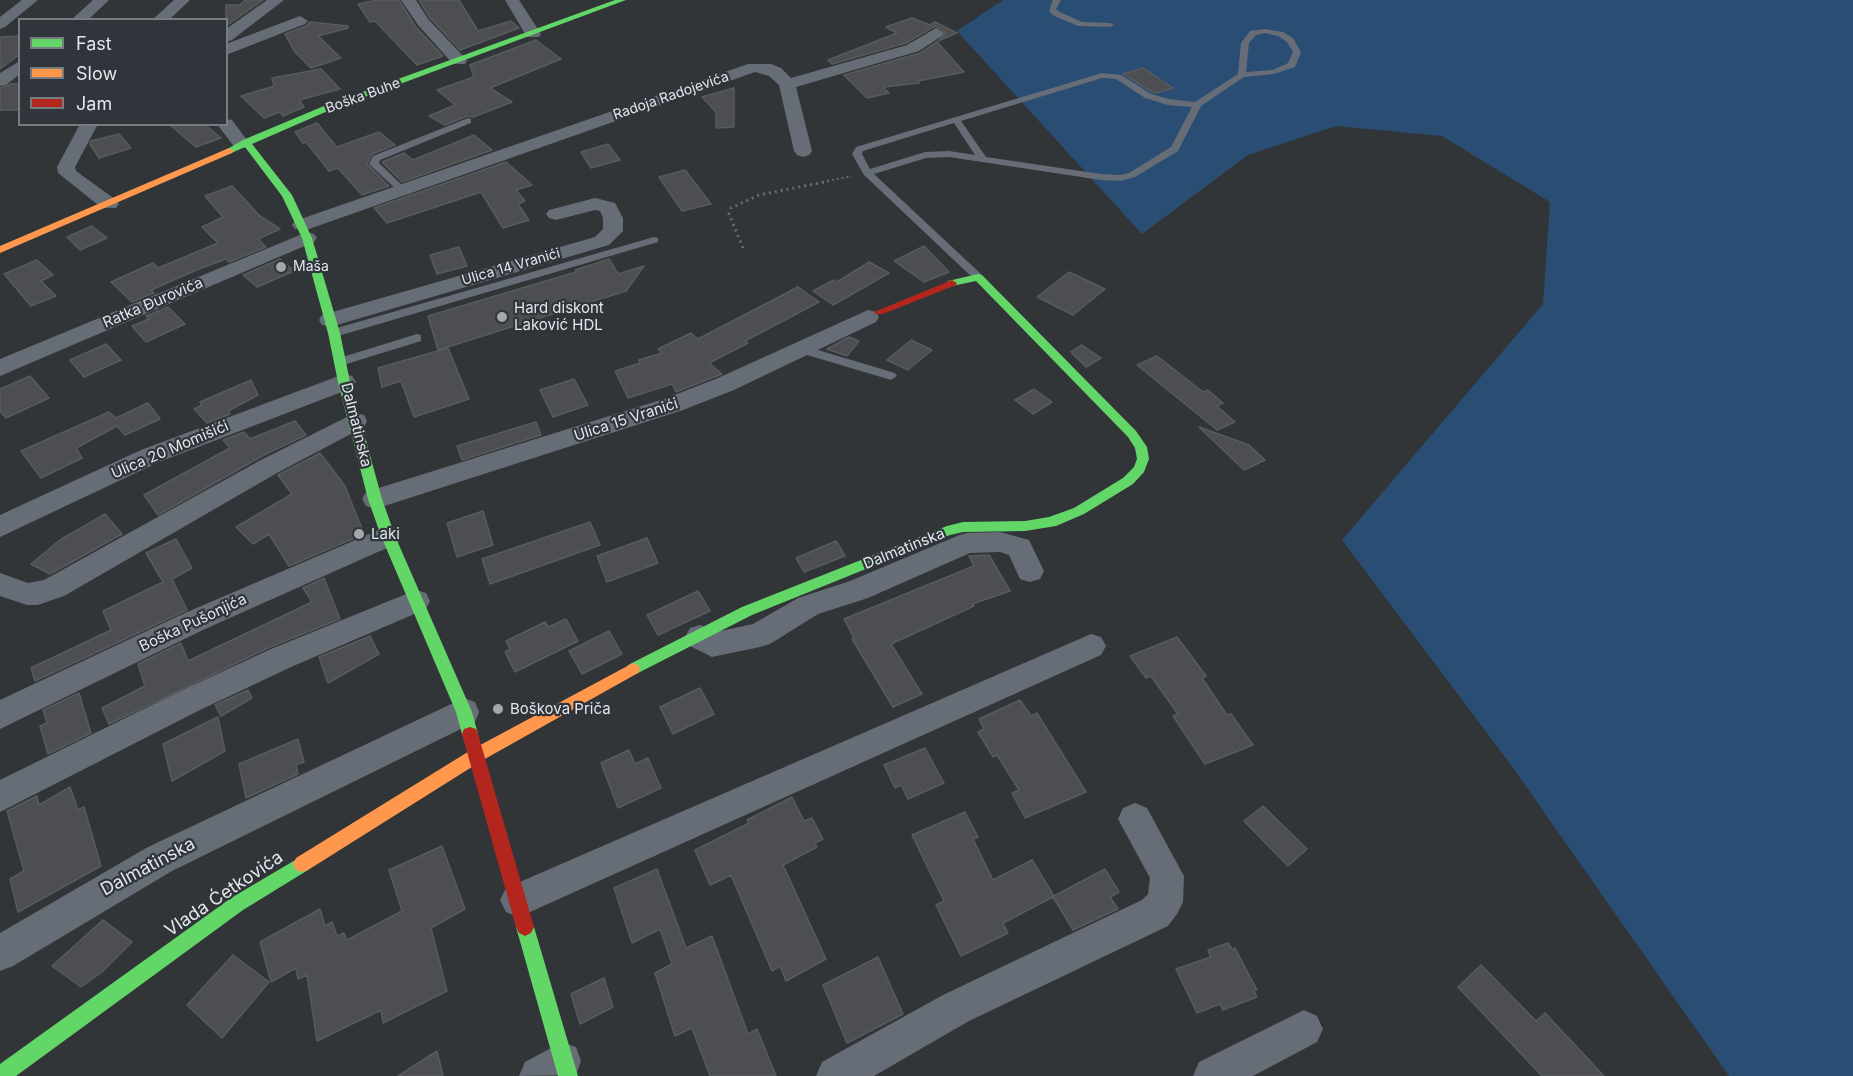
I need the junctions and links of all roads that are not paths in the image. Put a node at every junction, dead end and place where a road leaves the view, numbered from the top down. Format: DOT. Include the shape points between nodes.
graph roads {
  1 [pos="31,0"];
  2 [pos="102,0"];
  3 [pos="183,0"];
  4 [pos="277,0"];
  5 [pos="408,0"];
  6 [pos="512,0"];
  7 [pos="622,0"];
  8 [pos="1057,0"];
  9 [pos="80,18"];
  10 [pos="161,18"];
  11 [pos="300,21"];
  12 [pos="0,24"];
  13 [pos="1110,26"];
  14 [pos="936,33"];
  15 [pos="533,34"];
  16 [pos="228,36"];
  17 [pos="228,49"];
  18 [pos="459,61"];
  19 [pos="18,68"];
  20 [pos="1242,75"];
  21 [pos="0,81"];
  22 [pos="787,84"];
  23 [pos="1197,105"];
  24 [pos="956,120"];
  25 [pos="468,121"];
  26 [pos="88,126"];
  27 [pos="228,126"];
  28 [pos="244,143"];
  29 [pos="803,151"];
  30 [pos="982,158"];
  31 [pos="867,173"];
  32 [pos="402,190"];
  33 [pos="109,204"];
  34 [pos="556,214"];
  35 [pos="305,231"];
  36 [pos="654,240"];
  37 [pos="0,250"];
  38 [pos="978,277"];
  39 [pos="873,314"];
  40 [pos="332,326"];
  41 [pos="417,339"];
  42 [pos="801,349"];
  43 [pos="0,368"];
  44 [pos="342,372"];
  45 [pos="891,376"];
  46 [pos="355,421"];
  47 [pos="375,499"];
  48 [pos="0,527"];
  49 [pos="388,536"];
  50 [pos="1030,571"];
  51 [pos="0,584"];
  52 [pos="417,601"];
  53 [pos="700,637"];
  54 [pos="1091,646"];
  55 [pos="464,712"];
  56 [pos="0,715"];
  57 [pos="477,755"];
  58 [pos="0,797"];
  59 [pos="1135,819"];
  60 [pos="518,900"];
  61 [pos="0,953"];
  62 [pos="1304,1029"];
  63 [pos="556,1071"];
  64 [pos="0,1076"];
  65 [pos="836,1076"];
  66 [pos="1213,1076"];
  1 -- 12 [label="street"];
  2 -- 9 [label="street"];
  3 -- 10 [label="street"];
  4 -- 16 [label="street"];
  5 -- 18 [label="street"];
  6 -- 15 [label="street"];
  7 -- 15 [label="street, Boška Buhe"];
  8 -- 13 [label="lane" via="1052,9 1057,14 1081,24"];
  11 -- 17 [label="street"];
  14 -- 22 [label="street" via="913,48"];
  15 -- 18 [label="street, Boška Buhe"];
  18 -- 28 [label="street, Boška Buhe" via="327,108"];
  19 -- 21 [label="street"];
  20 -- 20 [label="lane" via="1274,72 1292,65 1297,52 1290,40 1280,34 1253,33 1245,43"];
  20 -- 23 [label="lane"];
  22 -- 29 [label="street"];
  22 -- 32 [label="street, Radoja Radojevića" via="775,72 754,67"];
  23 -- 24 [label="lane" via="1148,96 1118,77 1102,75"];
  23 -- 30 [label="lane" via="1175,149 1120,178"];
  24 -- 30 [label="lane"];
  24 -- 31 [label="lane" via="859,149 857,154"];
  25 -- 32 [label="lane" via="376,158 374,164"];
  26 -- 33 [label="street" via="66,167 67,173"];
  27 -- 28 [label="street"];
  28 -- 33 [label="street, Boška Buhe"];
  28 -- 35 [label="street, Dalmatinska" via="287,195"];
  30 -- 31 [label="lane" via="924,155"];
  31 -- 38 [label="lane"];
  32 -- 35 [label="street, Radoja Radojevića"];
  33 -- 37 [label="street, Boška Buhe"];
  34 -- 40 [label="street, Ulica 14 Vranići" via="595,204 608,207 613,231 602,241"];
  35 -- 40 [label="street, Dalmatinska"];
  35 -- 43 [label="street, Ratka Đurovića"];
  36 -- 40 [label="lane"];
  38 -- 39 [label="street"];
  38 -- 53 [label="street, Dalmatinska" via="1132,434 1141,447 1143,459 1139,470 1079,511 1051,522 947,531 747,611"];
  39 -- 42 [label="street, Ulica 15 Vranići"];
  40 -- 44 [label="street, Dalmatinska"];
  41 -- 44 [label="lane"];
  42 -- 45 [label="lane"];
  42 -- 47 [label="street, Ulica 15 Vranići" via="675,404"];
  44 -- 46 [label="street, Dalmatinska"];
  44 -- 48 [label="street, Ulica 20 Momišići"];
  46 -- 47 [label="street, Dalmatinska"];
  46 -- 51 [label="street" via="54,588 27,594"];
  47 -- 49 [label="street, Dalmatinska"];
  49 -- 52 [label="street, Dalmatinska"];
  49 -- 56 [label="street, Boška Pušonjića" via="195,621"];
  50 -- 53 [label="street" via="1019,547 1000,542 967,543 858,590 808,606 760,635 712,645"];
  52 -- 55 [label="street, Dalmatinska"];
  52 -- 58 [label="street" via="197,697"];
  53 -- 57 [label="street, Dalmatinska" via="606,682"];
  54 -- 60 [label="street"];
  55 -- 57 [label="street, Dalmatinska"];
  55 -- 61 [label="street, Dalmatinska" via="160,859"];
  57 -- 60 [label="street, Dalmatinska"];
  57 -- 64 [label="street, Vlada Ćetkovića" via="237,904"];
  59 -- 65 [label="street" via="1167,876 1164,902 1155,913 956,1008"];
  60 -- 63 [label="street, Dalmatinska"];
  62 -- 66 [label="street"];
}
